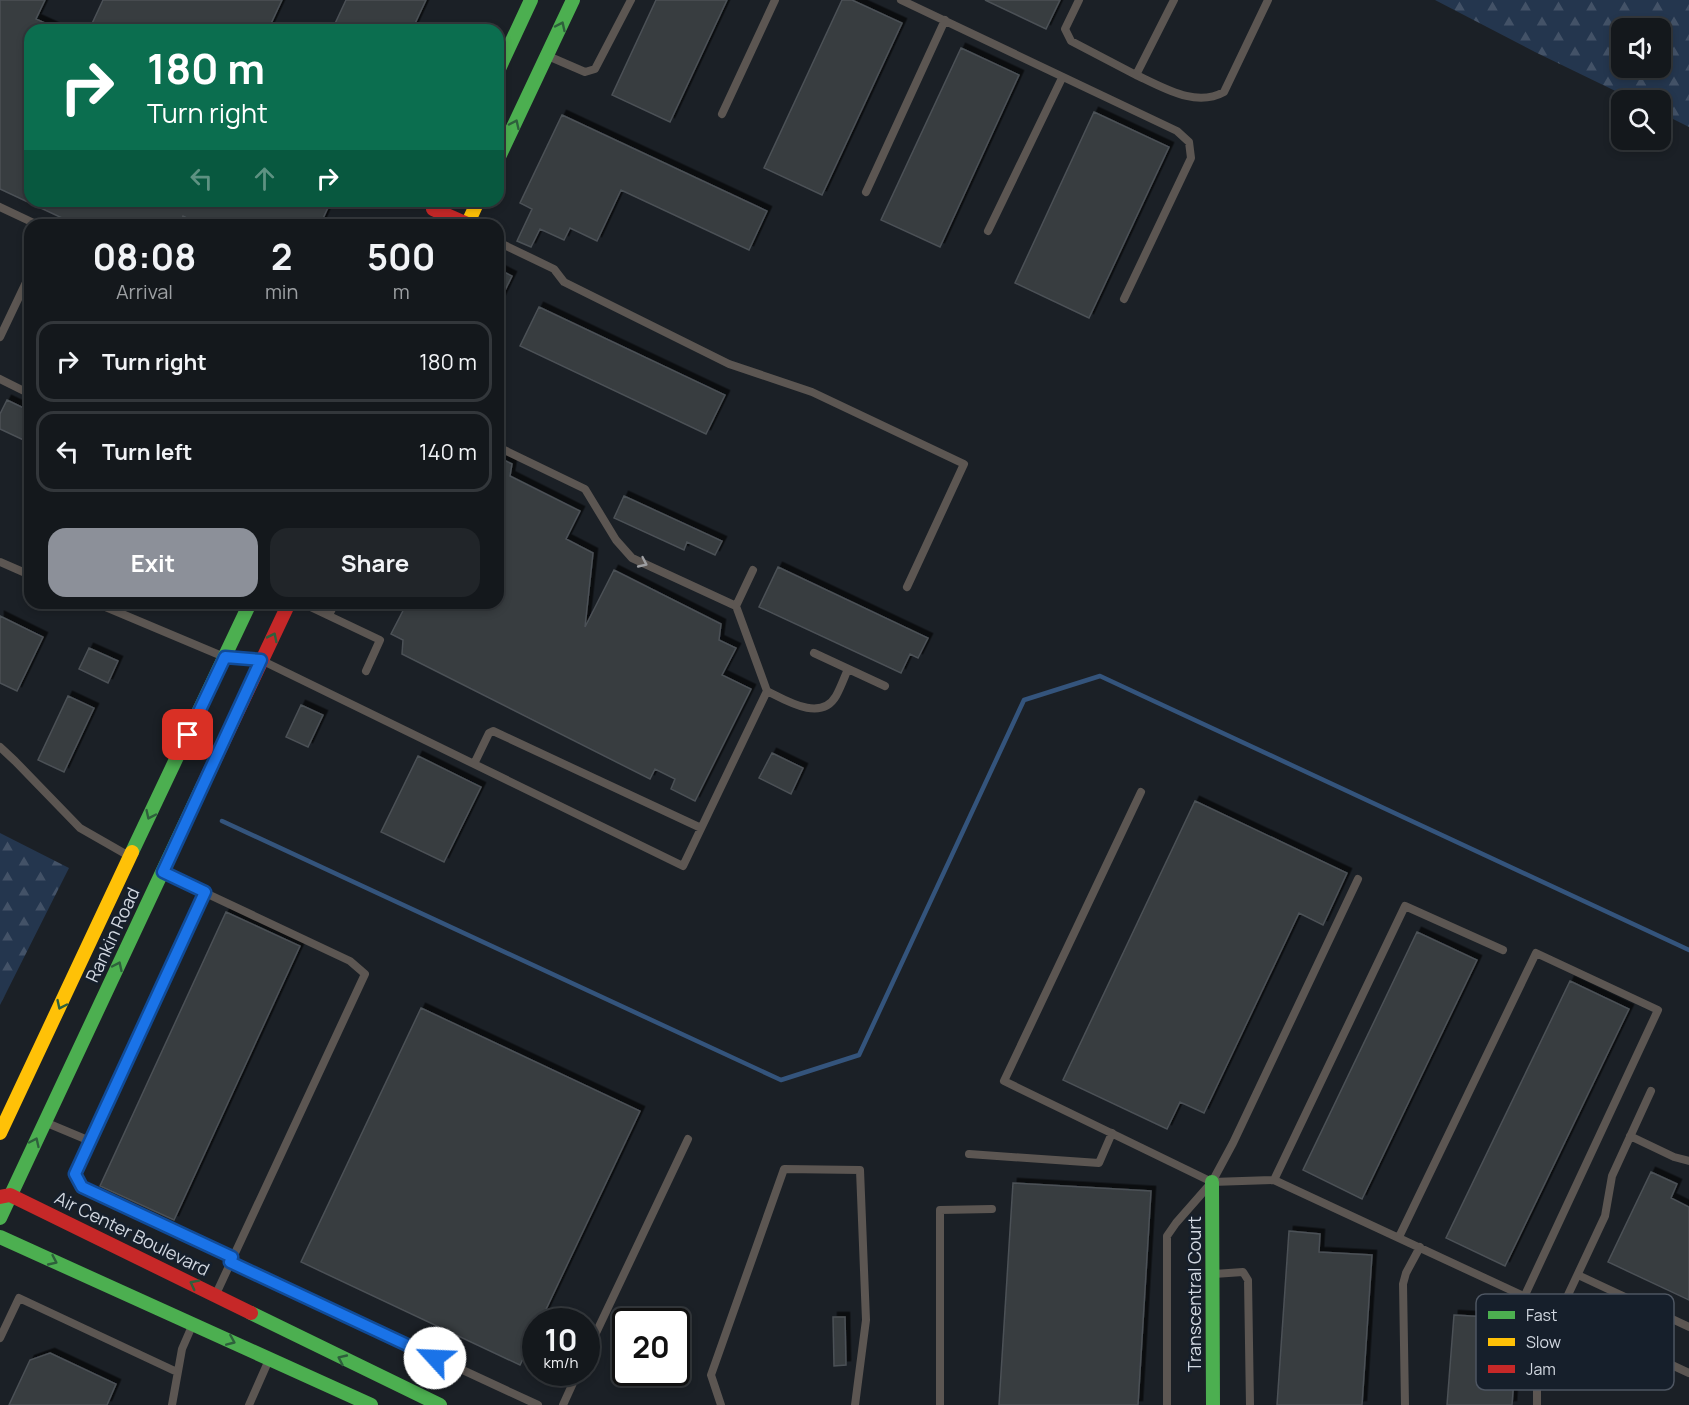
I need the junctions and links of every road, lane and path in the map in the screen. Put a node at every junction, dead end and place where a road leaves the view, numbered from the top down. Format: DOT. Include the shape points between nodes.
graph roads {
  1 [pos="531,0"];
  2 [pos="573,0"];
  3 [pos="631,0"];
  4 [pos="775,0"];
  5 [pos="902,0"];
  6 [pos="1079,0"];
  7 [pos="1174,0"];
  8 [pos="1268,0"];
  9 [pos="945,20"];
  10 [pos="547,56"];
  11 [pos="504,58"];
  12 [pos="1136,75"];
  13 [pos="1062,78"];
  14 [pos="722,114"];
  15 [pos="504,146"];
  16 [pos="866,192"];
  17 [pos="0,207"];
  18 [pos="438,207"];
  19 [pos="25,219"];
  20 [pos="457,219"];
  21 [pos="988,231"];
  22 [pos="504,245"];
  23 [pos="24,287"];
  24 [pos="1124,298"];
  25 [pos="0,337"];
  26 [pos="0,379"];
  27 [pos="24,391"];
  28 [pos="504,450"];
  29 [pos="0,562"];
  30 [pos="753,570"];
  31 [pos="24,572"];
  32 [pos="907,587"];
  33 [pos="735,606"];
  34 [pos="110,609"];
  35 [pos="247,609"];
  36 [pos="286,609"];
  37 [pos="316,609"];
  38 [pos="332,609"];
  39 [pos="329,615"];
  40 [pos="814,653"];
  41 [pos="225,657"];
  42 [pos="261,660"];
  43 [pos="848,669"];
  44 [pos="366,671"];
  45 [pos="885,686"];
  46 [pos="767,691"];
  47 [pos="0,747"];
  48 [pos="474,764"];
  49 [pos="1141,792"];
  50 [pos="701,828"];
  51 [pos="147,865"];
  52 [pos="1358,879"];
  53 [pos="205,892"];
  54 [pos="1503,950"];
  55 [pos="1651,1091"];
  56 [pos="45,1122"];
  57 [pos="0,1133"];
  58 [pos="1112,1133"];
  59 [pos="1630,1136"];
  60 [pos="688,1139"];
  61 [pos="90,1141"];
  62 [pos="969,1154"];
  63 [pos="1689,1161"];
  64 [pos="1274,1180"];
  65 [pos="1212,1182"];
  66 [pos="5,1196"];
  67 [pos="992,1209"];
  68 [pos="0,1218"];
  69 [pos="0,1237"];
  70 [pos="1400,1237"];
  71 [pos="1420,1246"];
  72 [pos="231,1260"];
  73 [pos="1212,1274"];
  74 [pos="1578,1275"];
  75 [pos="1521,1294"];
  76 [pos="1526,1294"];
  77 [pos="1567,1294"];
  78 [pos="1619,1294"];
  79 [pos="215,1295"];
  80 [pos="1674,1320"];
  81 [pos="600,1324"];
  82 [pos="193,1325"];
  83 [pos="1689,1327"];
  84 [pos="0,1338"];
  85 [pos="277,1344"];
  86 [pos="1674,1365"];
  87 [pos="177,1372"];
  88 [pos="1689,1372"];
  89 [pos="572,1386"];
  90 [pos="172,1405"];
  91 [pos="249,1405"];
  92 [pos="371,1405"];
  93 [pos="440,1405"];
  94 [pos="538,1405"];
  95 [pos="563,1405"];
  96 [pos="721,1405"];
  97 [pos="855,1405"];
  98 [pos="940,1405"];
  99 [pos="1167,1405"];
  100 [pos="1213,1405"];
  101 [pos="1250,1405"];
  102 [pos="1405,1405"];
  1 -- 11 [label="main road"];
  10 -- 2 [label="main road, one-way"];
  3 -- 10 [label="lane" via="595,69 585,72"];
  4 -- 14 [label="lane"];
  5 -- 9 [label="lane"];
  6 -- 12 [label="lane" via="1065,29 1067,36"];
  7 -- 12 [label="lane"];
  8 -- 12 [label="lane" via="1224,92 1213,98 1197,99"];
  9 -- 13 [label="lane"];
  9 -- 16 [label="lane"];
  15 -- 10 [label="main road, one-way"];
  13 -- 21 [label="lane"];
  13 -- 24 [label="lane" via="1177,131 1190,142 1191,158"];
  17 -- 19 [label="lane"];
  18 -- 20 [label="main road"];
  22 -- 32 [label="lane" via="554,269 564,282 729,364 812,392 964,464"];
  23 -- 25 [label="lane"];
  26 -- 27 [label="lane"];
  28 -- 33 [label="lane, one-way" via="585,489 616,540 632,558"];
  29 -- 31 [label="lane"];
  30 -- 33 [label="lane"];
  33 -- 46 [label="lane"];
  34 -- 41 [label="lane"];
  35 -- 41 [label="main road, Rankin Road"];
  42 -- 36 [label="main road, Rankin Road, one-way"];
  37 -- 39 [label="lane"];
  38 -- 39 [label="lane"];
  39 -- 44 [label="lane" via="380,640"];
  40 -- 43 [label="lane"];
  41 -- 42 [label="main road"];
  41 -- 51 [label="main road, Rankin Road, one-way"];
  42 -- 48 [label="lane"];
  42 -- 51 [label="main road, Rankin Road"];
  43 -- 45 [label="lane"];
  43 -- 46 [label="lane" via="836,697 827,706 801,706"];
  46 -- 50 [label="lane"];
  47 -- 51 [label="lane" via="80,828"];
  48 -- 50 [label="lane" via="493,731"];
  48 -- 50 [label="lane" via="683,866"];
  49 -- 58 [label="lane" via="1004,1082"];
  51 -- 53 [label="lane"];
  56 -- 51 [label="main road, Rankin Road, one-way"];
  51 -- 57 [label="main road, Rankin Road, one-way"];
  52 -- 65 [label="lane"];
  53 -- 61 [label="lane"];
  53 -- 72 [label="lane" via="350,961 365,974"];
  54 -- 64 [label="lane" via="1405,906"];
  55 -- 59 [label="lane"];
  56 -- 61 [label="lane"];
  66 -- 56 [label="main road, Rankin Road, one-way"];
  58 -- 62 [label="lane" via="1099,1163"];
  58 -- 65 [label="lane"];
  59 -- 63 [label="lane"];
  59 -- 74 [label="lane" via="1612,1176 1605,1216"];
  60 -- 81 [label="lane"];
  61 -- 72 [label="lane" via="75,1174 82,1187"];
  64 -- 65 [label="lane"];
  64 -- 70 [label="lane"];
  65 -- 73 [label="main road, Transcentral Court"];
  65 -- 99 [label="lane" via="1167,1236"];
  66 -- 68 [label="main road, Rankin Road"];
  79 -- 66 [label="main road, Air Center Boulevard, one-way"];
  67 -- 98 [label="lane" via="939,1210"];
  69 -- 82 [label="main road, Air Center Boulevard, one-way"];
  70 -- 71 [label="lane"];
  70 -- 76 [label="lane" via="1536,953 1658,1010"];
  71 -- 75 [label="lane"];
  71 -- 102 [label="lane" via="1403,1284"];
  72 -- 79 [label="lane"];
  72 -- 94 [label="lane"];
  73 -- 100 [label="main road, Transcentral Court"];
  73 -- 101 [label="lane" via="1243,1272 1248,1280"];
  74 -- 77 [label="lane"];
  74 -- 78 [label="lane"];
  79 -- 85 [label="main road, Air Center Boulevard"];
  80 -- 83 [label="lane"];
  82 -- 85 [label="main road, Air Center Boulevard, one-way"];
  82 -- 87 [label="lane"];
  84 -- 87 [label="lane" via="19,1298"];
  85 -- 91 [label="lane"];
  85 -- 92 [label="main road, Air Center Boulevard" via="341,1395"];
  93 -- 85 [label="main road, Air Center Boulevard, one-way"];
  86 -- 88 [label="lane"];
  87 -- 90 [label="lane"];
  89 -- 95 [label="lane"];
  96 -- 97 [label="lane" via="711,1375 784,1168 860,1170 866,1320"];
}
